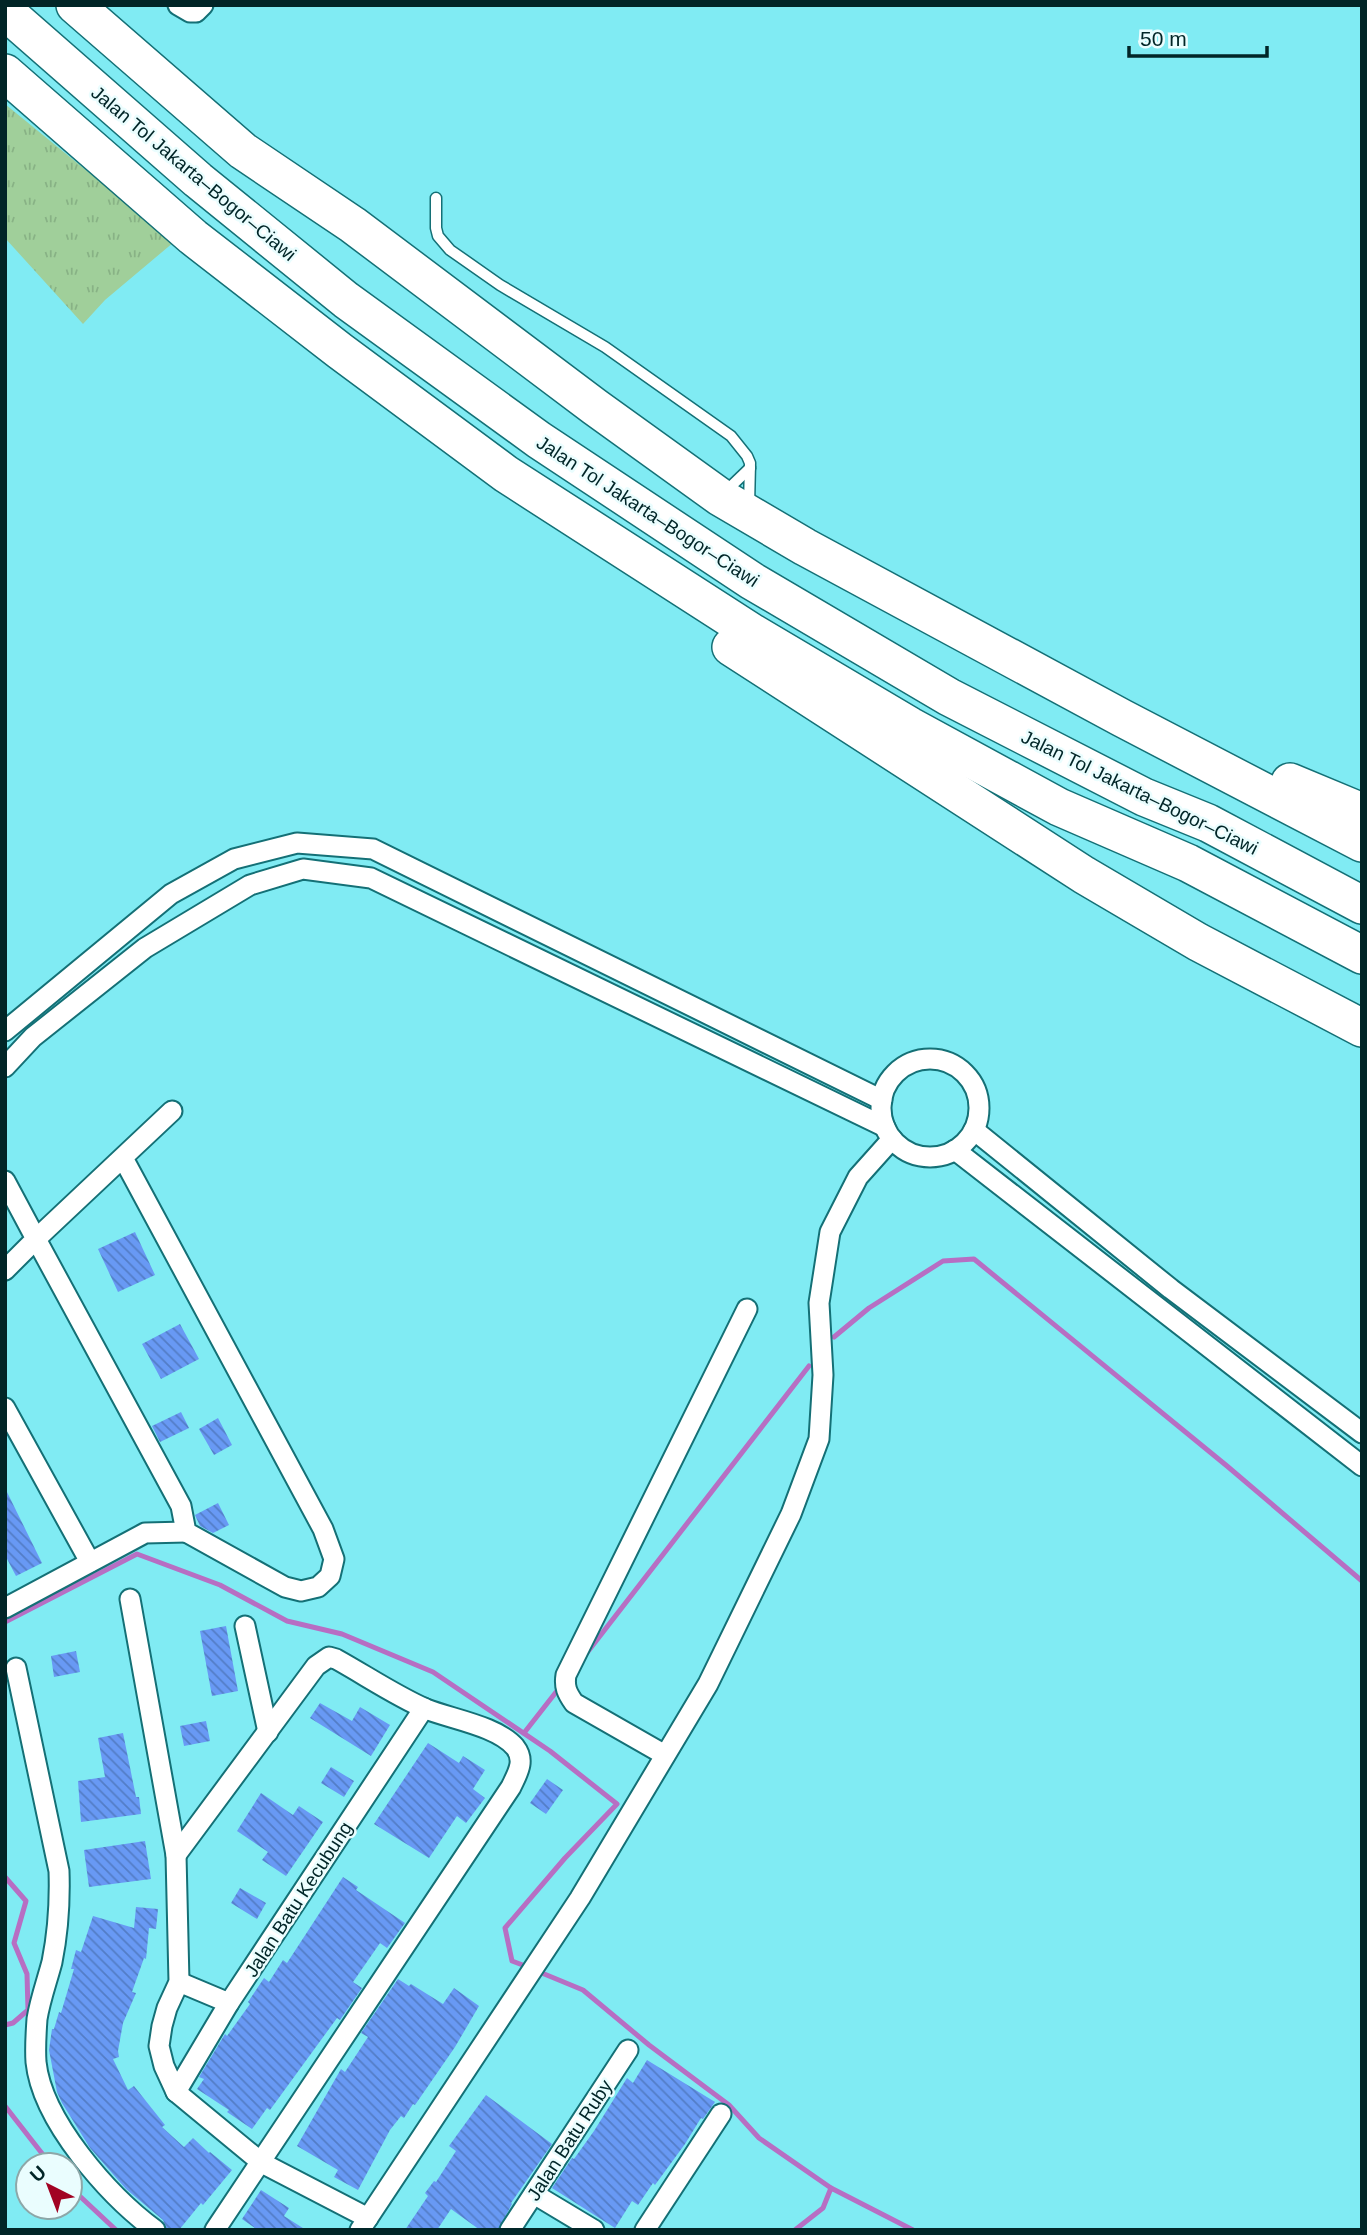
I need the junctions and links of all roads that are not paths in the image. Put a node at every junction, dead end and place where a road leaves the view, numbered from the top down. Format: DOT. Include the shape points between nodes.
graph roads {
  1 [pos="75,5"];
  2 [pos="178,5"];
  3 [pos="203,5"];
  4 [pos="5,11"];
  5 [pos="5,73"];
  6 [pos="436,198"];
  7 [pos="193,237"];
  8 [pos="750,468"];
  9 [pos="734,506"];
  10 [pos="1170,741"];
  11 [pos="1362,812"];
  12 [pos="1362,843"];
  13 [pos="457,890"];
  14 [pos="1362,905"];
  15 [pos="446,913"];
  16 [pos="1362,955"];
  17 [pos="1362,1028"];
  18 [pos="5,1031"];
  19 [pos="5,1067"];
  20 [pos="882,1100"];
  21 [pos="172,1111"];
  22 [pos="974,1130"];
  23 [pos="889,1133"];
  24 [pos="955,1150"];
  25 [pos="123,1158"];
  26 [pos="5,1181"];
  27 [pos="36,1239"];
  28 [pos="5,1270"];
  29 [pos="747,1309"];
  30 [pos="5,1408"];
  31 [pos="1362,1433"];
  32 [pos="1362,1466"];
  33 [pos="186,1532"];
  34 [pos="90,1562"];
  35 [pos="130,1599"];
  36 [pos="5,1608"];
  37 [pos="245,1626"];
  38 [pos="16,1668"];
  39 [pos="424,1708"];
  40 [pos="268,1732"];
  41 [pos="665,1755"];
  42 [pos="176,1855"];
  43 [pos="179,1982"];
  44 [pos="229,2003"];
  45 [pos="628,2050"];
  46 [pos="176,2092"];
  47 [pos="721,2113"];
  48 [pos="262,2163"];
  49 [pos="534,2194"];
  50 [pos="364,2224"];
  51 [pos="155,2230"];
  52 [pos="215,2230"];
  53 [pos="510,2230"];
  54 [pos="594,2230"];
  55 [pos="645,2230"];
  1 -- 9 [label="highway" via="243,151 353,225"];
  2 -- 3 [label="street" via="196,12"];
  4 -- 14 [label="highway, Jalan Tol Jakarta–Bogor–Ciawi" via="198,180 346,300 539,440 752,581 949,697 1144,797 1208,823"];
  5 -- 7 [label="highway"];
  6 -- 8 [label="lane" via="438,236 450,250 605,347 731,436 747,456"];
  7 -- 16 [label="highway" via="506,474 753,633 1059,807 1188,863"];
  7 -- 17 [label="highway" via="355,381 504,496 622,577 1084,875 1198,942"];
  8 -- 9 [label="lane"];
  8 -- 9 [label="lane"];
  9 -- 10 [label="highway"];
  10 -- 11 [label="highway" via="1221,755"];
  10 -- 12 [label="highway"];
  13 -- 15 [label="street"];
  13 -- 18 [label="street" via="373,849 297,843 233,859 171,894"];
  13 -- 20 [label="street"];
  15 -- 19 [label="street" via="358,876 303,869 250,885 145,948 33,1037"];
  15 -- 23 [label="street"];
  20 -- 22 [label="street" via="894,1075 905,1066 932,1059 945,1062 958,1068 975,1089 979,1102"];
  20 -- 23 [label="street" via="881,1114"];
  21 -- 25 [label="street"];
  22 -- 24 [label="street"];
  22 -- 31 [label="street" via="1171,1289"];
  23 -- 24 [label="street" via="902,1149 915,1155 942,1156"];
  23 -- 41 [label="street" via="858,1177 830,1232 819,1303 823,1375 819,1438 791,1514 708,1684"];
  24 -- 32 [label="street"];
  25 -- 27 [label="street"];
  25 -- 33 [label="street" via="323,1529 334,1559 330,1576 318,1587 301,1591 285,1587"];
  26 -- 27 [label="street"];
  27 -- 28 [label="street"];
  27 -- 33 [label="street" via="181,1506"];
  29 -- 41 [label="street" via="566,1675 567,1693 574,1703"];
  30 -- 34 [label="street"];
  33 -- 34 [label="street" via="145,1533"];
  34 -- 36 [label="street"];
  35 -- 42 [label="street"];
  37 -- 40 [label="street"];
  38 -- 51 [label="street" via="59,1871 57,1930 38,2016 36,2064 59,2123 82,2157 124,2206"];
  39 -- 40 [label="street" via="329,1657 316,1666"];
  39 -- 44 [label="street, Jalan Batu Kecubung"];
  39 -- 48 [label="street" via="505,1739 521,1759 519,1769"];
  40 -- 42 [label="street"];
  41 -- 50 [label="street" via="580,1898"];
  42 -- 43 [label="street"];
  43 -- 44 [label="street"];
  43 -- 46 [label="street" via="167,2008 159,2046"];
  44 -- 46 [label="street, Jalan Batu Kecubung"];
  45 -- 49 [label="street, Jalan Batu Ruby"];
  46 -- 48 [label="street"];
  47 -- 55 [label="street"];
  48 -- 50 [label="street"];
  48 -- 52 [label="street"];
  49 -- 53 [label="street, Jalan Batu Ruby"];
  49 -- 54 [label="street"];
}
